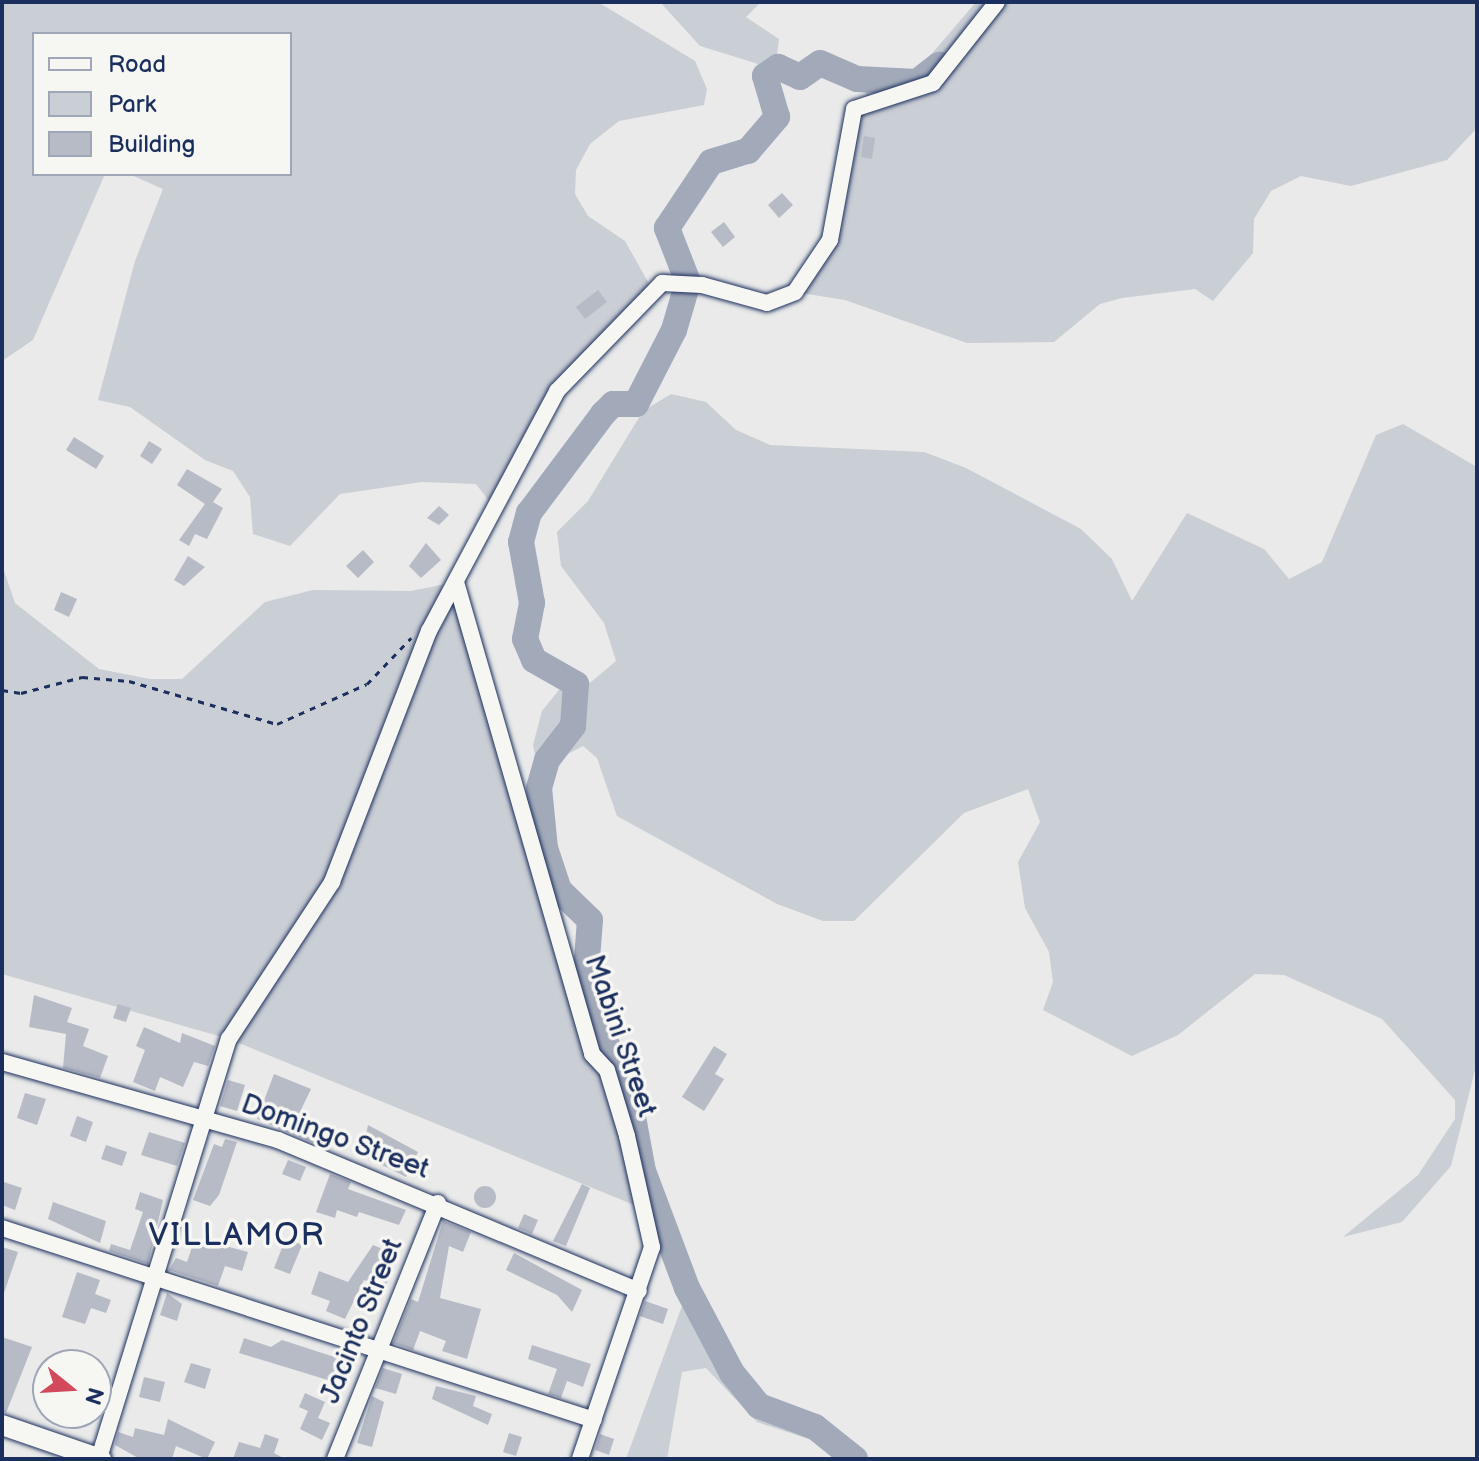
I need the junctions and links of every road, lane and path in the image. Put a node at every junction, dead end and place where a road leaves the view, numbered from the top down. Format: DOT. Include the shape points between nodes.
graph roads {
  1 [pos="997,2"];
  2 [pos="456,582"];
  3 [pos="429,631"];
  4 [pos="2,690"];
  5 [pos="2,1062"];
  6 [pos="208,1120"];
  7 [pos="438,1203"];
  8 [pos="2,1228"];
  9 [pos="157,1282"];
  10 [pos="639,1291"];
  11 [pos="380,1349"];
  12 [pos="594,1420"];
  13 [pos="2,1425"];
  14 [pos="100,1459"];
  15 [pos="335,1459"];
  16 [pos="580,1459"];
  1 -- 2 [label="street" via="933,83 854,109 830,240 795,292 767,303 702,285 662,283 601,342 557,391"];
  2 -- 3 [label="street"];
  2 -- 10 [label="street, Mabini Street" via="592,1054 607,1070 627,1136 652,1247"];
  3 -- 4 [label="path" via="400,642 367,684 282,723 129,681 82,677"];
  3 -- 6 [label="street" via="332,882 229,1039"];
  5 -- 6 [label="street, Domingo Street"];
  6 -- 7 [label="street, Domingo Street"];
  6 -- 9 [label="street"];
  7 -- 10 [label="street, Domingo Street"];
  7 -- 11 [label="street, Jacinto Street"];
  8 -- 9 [label="street"];
  9 -- 11 [label="street"];
  9 -- 14 [label="street"];
  10 -- 12 [label="street, Mabini Street"];
  11 -- 12 [label="street"];
  11 -- 15 [label="street, Jacinto Street"];
  12 -- 16 [label="street, Mabini Street"];
  13 -- 14 [label="main road"];
}
